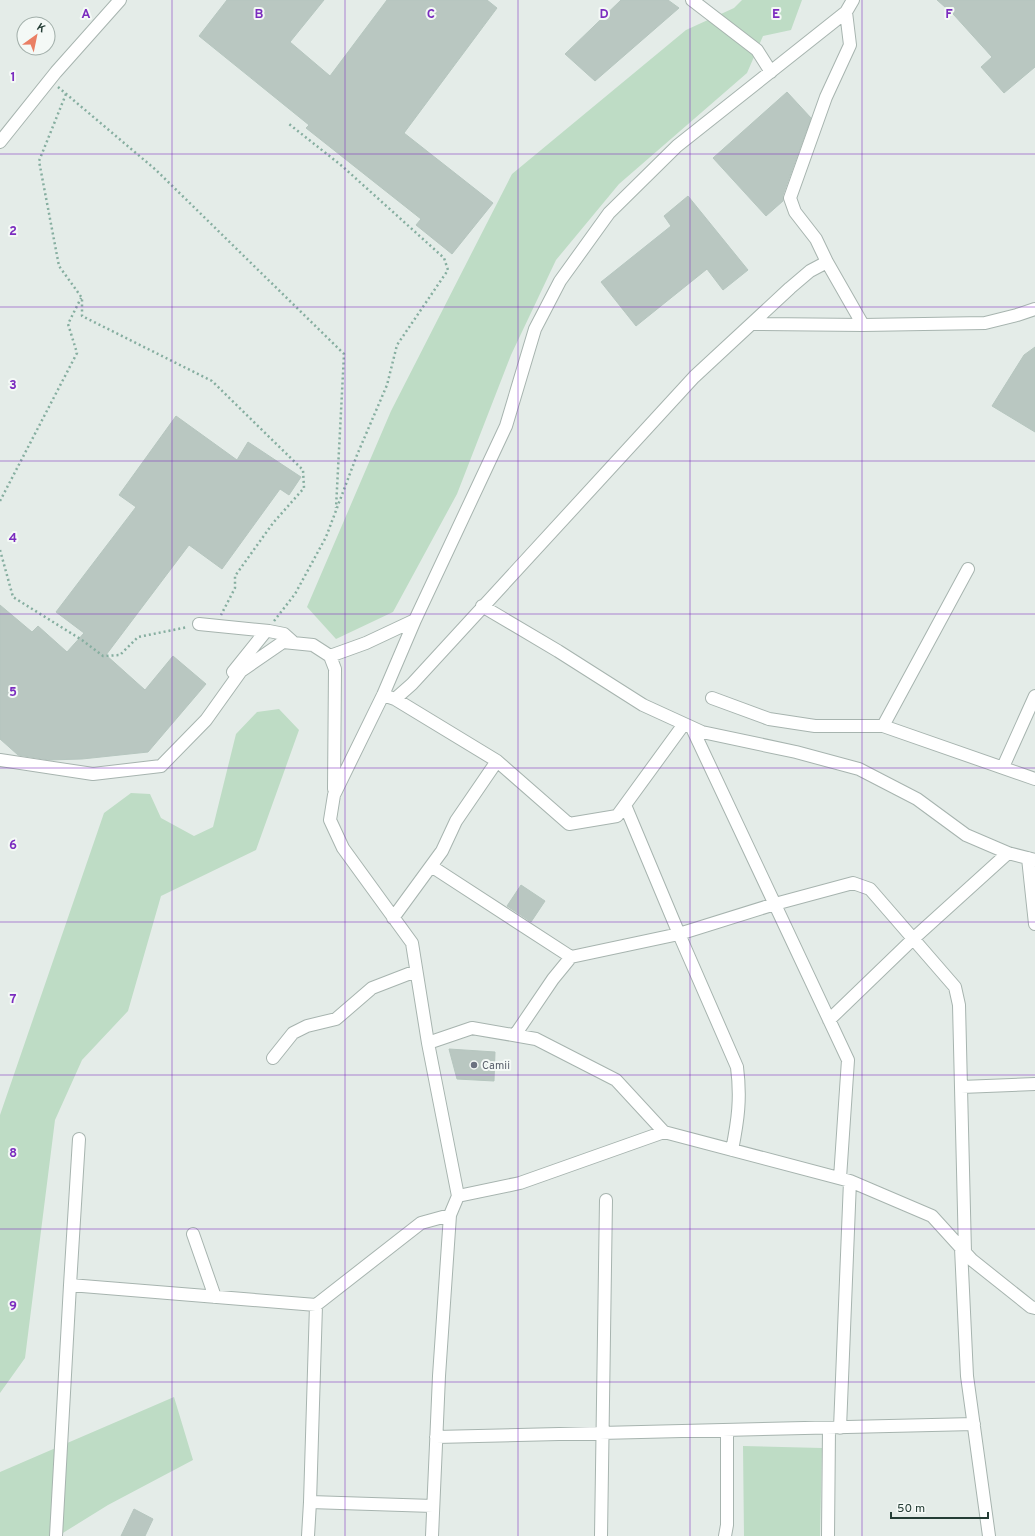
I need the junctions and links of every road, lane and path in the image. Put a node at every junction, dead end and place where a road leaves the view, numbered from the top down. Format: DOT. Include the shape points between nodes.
graph roads {
  1 [pos="120,0"];
  2 [pos="692,0"];
  3 [pos="853,0"];
  4 [pos="846,12"];
  5 [pos="771,72"];
  6 [pos="50,80"];
  7 [pos="66,94"];
  8 [pos="289,124"];
  9 [pos="0,142"];
  10 [pos="827,262"];
  11 [pos="82,298"];
  12 [pos="1035,309"];
  13 [pos="753,324"];
  14 [pos="863,325"];
  15 [pos="0,501"];
  16 [pos="336,510"];
  17 [pos="0,550"];
  18 [pos="968,569"];
  19 [pos="482,606"];
  20 [pos="415,620"];
  21 [pos="199,624"];
  22 [pos="216,626"];
  23 [pos="266,631"];
  24 [pos="294,643"];
  25 [pos="330,656"];
  26 [pos="382,695"];
  27 [pos="1035,696"];
  28 [pos="712,698"];
  29 [pos="395,699"];
  30 [pos="206,720"];
  31 [pos="688,726"];
  32 [pos="883,726"];
  33 [pos="0,760"];
  34 [pos="497,761"];
  35 [pos="1008,769"];
  36 [pos="1035,779"];
  37 [pos="334,795"];
  38 [pos="625,805"];
  39 [pos="1008,853"];
  40 [pos="1031,859"];
  41 [pos="431,866"];
  42 [pos="775,904"];
  43 [pos="394,918"];
  44 [pos="1035,924"];
  45 [pos="679,934"];
  46 [pos="913,939"];
  47 [pos="572,957"];
  48 [pos="416,971"];
  49 [pos="829,1020"];
  50 [pos="515,1035"];
  51 [pos="428,1043"];
  52 [pos="273,1058"];
  53 [pos="1035,1084"];
  54 [pos="961,1087"];
  55 [pos="664,1132"];
  56 [pos="79,1139"];
  57 [pos="732,1150"];
  58 [pos="845,1180"];
  59 [pos="458,1196"];
  60 [pos="606,1200"];
  61 [pos="450,1215"];
  62 [pos="193,1234"];
  63 [pos="963,1250"];
  64 [pos="70,1286"];
  65 [pos="215,1297"];
  66 [pos="316,1305"];
  67 [pos="1035,1308"];
  68 [pos="974,1424"];
  69 [pos="834,1428"];
  70 [pos="727,1430"];
  71 [pos="602,1433"];
  72 [pos="436,1437"];
  73 [pos="310,1502"];
  74 [pos="433,1506"];
  75 [pos="56,1536"];
  76 [pos="308,1536"];
  77 [pos="432,1536"];
  78 [pos="601,1536"];
  79 [pos="725,1536"];
  80 [pos="828,1536"];
  81 [pos="989,1536"];
  1 -- 6 [label="street"];
  2 -- 5 [label="street" via="757,50"];
  3 -- 4 [label="street"];
  4 -- 5 [label="street"];
  4 -- 10 [label="street" via="850,45 826,97 790,198 795,212 816,239"];
  5 -- 20 [label="street" via="677,146 609,213 560,281 535,329 506,426"];
  6 -- 7 [label="path"];
  6 -- 9 [label="street"];
  7 -- 11 [label="path" via="39,161 59,266"];
  7 -- 16 [label="path" via="156,170 344,354"];
  8 -- 16 [label="path" via="342,166 444,258 448,270 397,345 387,385"];
  10 -- 13 [label="street" via="810,271"];
  10 -- 14 [label="street"];
  11 -- 15 [label="path" via="68,324 77,353"];
  11 -- 22 [label="path" via="82,316 212,381 303,470 304,488 272,522 235,576 235,588"];
  12 -- 14 [label="street" via="985,324"];
  13 -- 14 [label="street"];
  13 -- 19 [label="street" via="694,377"];
  16 -- 23 [label="path" via="326,537 295,594"];
  17 -- 21 [label="path" via="13,597 104,656 120,655 138,637"];
  18 -- 32 [label="street"];
  19 -- 29 [label="street" via="412,684"];
  19 -- 31 [label="street" via="643,705"];
  20 -- 25 [label="street" via="366,643"];
  20 -- 26 [label="street"];
  21 -- 22 [label="street"];
  22 -- 23 [label="street"];
  23 -- 24 [label="street" via="284,634"];
  23 -- 30 [label="street" via="220,688"];
  24 -- 25 [label="street" via="313,646"];
  24 -- 30 [label="street" via="283,642 241,671"];
  25 -- 37 [label="street" via="335,669"];
  26 -- 29 [label="street"];
  26 -- 37 [label="street"];
  27 -- 35 [label="street"];
  28 -- 32 [label="street" via="769,719 815,726"];
  29 -- 34 [label="street"];
  30 -- 33 [label="street" via="161,766 93,774"];
  31 -- 38 [label="street"];
  31 -- 39 [label="street" via="702,732 796,752 859,769 917,799 966,835"];
  31 -- 42 [label="street"];
  32 -- 35 [label="street"];
  34 -- 38 [label="street" via="569,824 617,816"];
  34 -- 41 [label="street" via="456,821 442,851"];
  35 -- 36 [label="street"];
  37 -- 43 [label="street" via="330,820 343,848"];
  38 -- 45 [label="street"];
  39 -- 40 [label="street"];
  39 -- 46 [label="street"];
  40 -- 44 [label="street"];
  41 -- 43 [label="street"];
  41 -- 47 [label="street"];
  42 -- 45 [label="street"];
  42 -- 46 [label="street" via="853,883 870,889"];
  42 -- 49 [label="street"];
  43 -- 48 [label="street" via="412,943"];
  45 -- 47 [label="street"];
  45 -- 57 [label="street" via="737,1067 740,1088 739,1112"];
  46 -- 49 [label="street"];
  46 -- 54 [label="street" via="955,986 959,1005"];
  47 -- 50 [label="street"];
  48 -- 51 [label="street"];
  48 -- 52 [label="street" via="372,988 336,1019 307,1026 293,1033"];
  49 -- 58 [label="street" via="848,1060"];
  50 -- 51 [label="street" via="472,1028"];
  50 -- 55 [label="street" via="536,1039 616,1080"];
  51 -- 59 [label="street"];
  53 -- 54 [label="street"];
  54 -- 63 [label="street"];
  55 -- 57 [label="street"];
  55 -- 59 [label="street" via="520,1183"];
  56 -- 64 [label="street"];
  57 -- 58 [label="street"];
  58 -- 63 [label="street" via="932,1216"];
  58 -- 69 [label="street"];
  59 -- 61 [label="street"];
  60 -- 71 [label="street"];
  61 -- 66 [label="street" via="421,1223"];
  61 -- 72 [label="street"];
  62 -- 65 [label="street"];
  63 -- 67 [label="street" via="1031,1308"];
  63 -- 68 [label="street" via="967,1376"];
  64 -- 65 [label="street"];
  64 -- 75 [label="street"];
  65 -- 66 [label="street"];
  66 -- 73 [label="street"];
  68 -- 69 [label="street"];
  68 -- 81 [label="street"];
  69 -- 70 [label="street"];
  69 -- 80 [label="street"];
  70 -- 71 [label="street"];
  70 -- 79 [label="street"];
  71 -- 72 [label="street"];
  71 -- 78 [label="street"];
  72 -- 74 [label="street"];
  73 -- 74 [label="street"];
  73 -- 76 [label="street"];
  74 -- 77 [label="street"];
}
